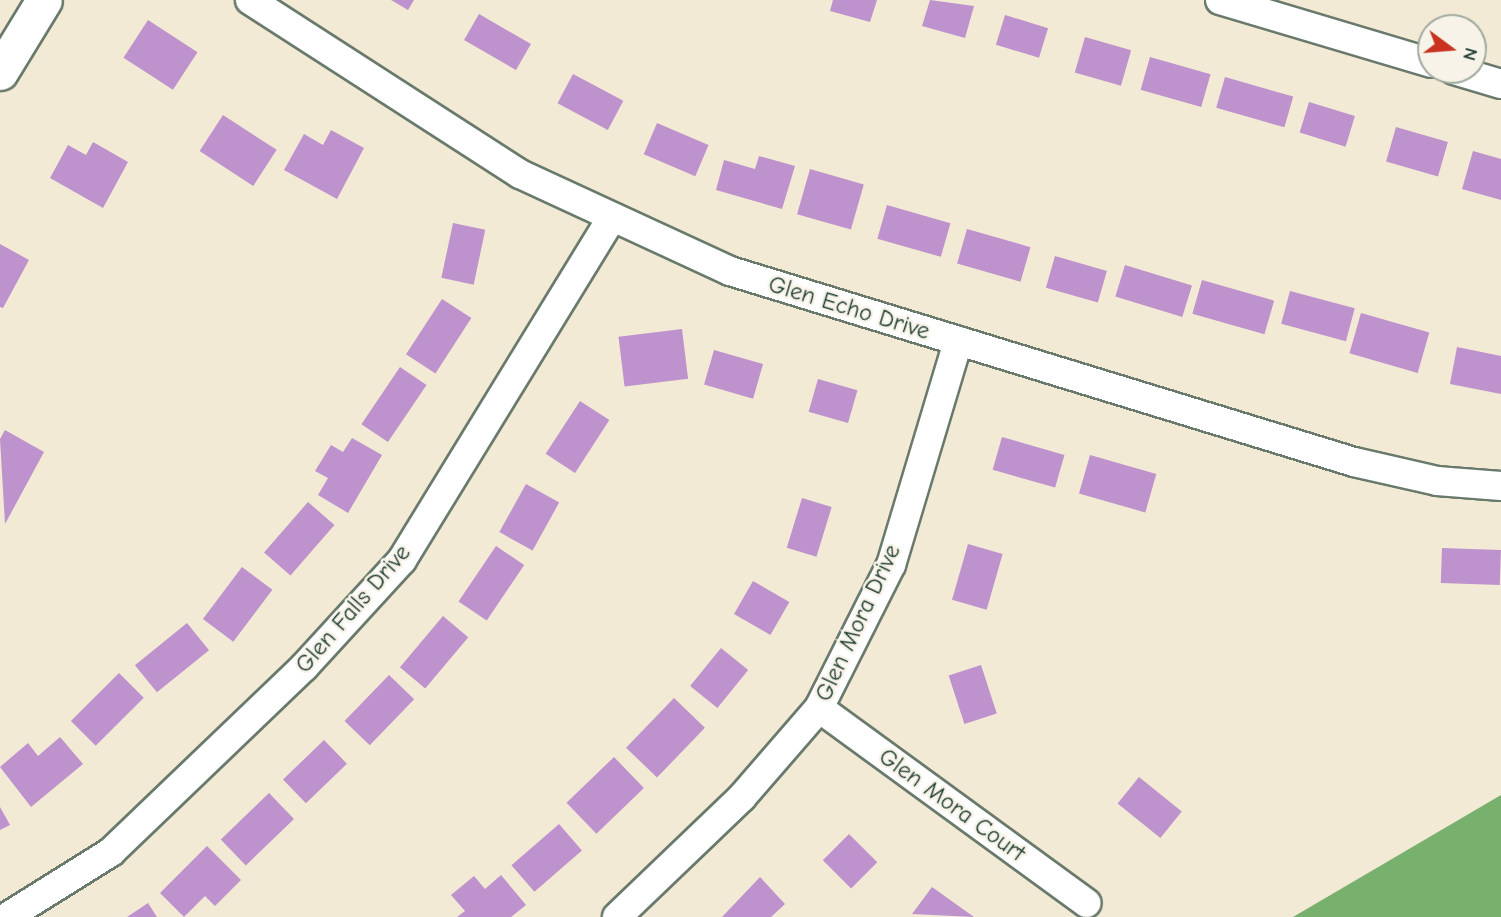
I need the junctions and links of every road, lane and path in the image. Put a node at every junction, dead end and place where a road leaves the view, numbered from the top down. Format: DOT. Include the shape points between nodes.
graph roads {
  1 [pos="44,0"];
  2 [pos="250,0"];
  3 [pos="1220,0"];
  4 [pos="1417,59"];
  5 [pos="0,72"];
  6 [pos="610,220"];
  7 [pos="958,341"];
  8 [pos="1501,486"];
  9 [pos="819,708"];
  10 [pos="1086,903"];
  11 [pos="7,917"];
  12 [pos="617,917"];
  1 -- 5 [label="street"];
  2 -- 6 [label="street, Glen Echo Drive" via="520,174"];
  3 -- 4 [label="street"];
  6 -- 7 [label="street, Glen Echo Drive" via="730,271"];
  6 -- 11 [label="street, Glen Falls Drive" via="402,560 304,667 111,852"];
  7 -- 8 [label="street, Glen Echo Drive" via="1354,462 1437,481"];
  7 -- 9 [label="street, Glen Mora Drive" via="891,565"];
  9 -- 10 [label="street, Glen Mora Court"];
  9 -- 12 [label="street, Glen Mora Drive" via="742,797"];
}
